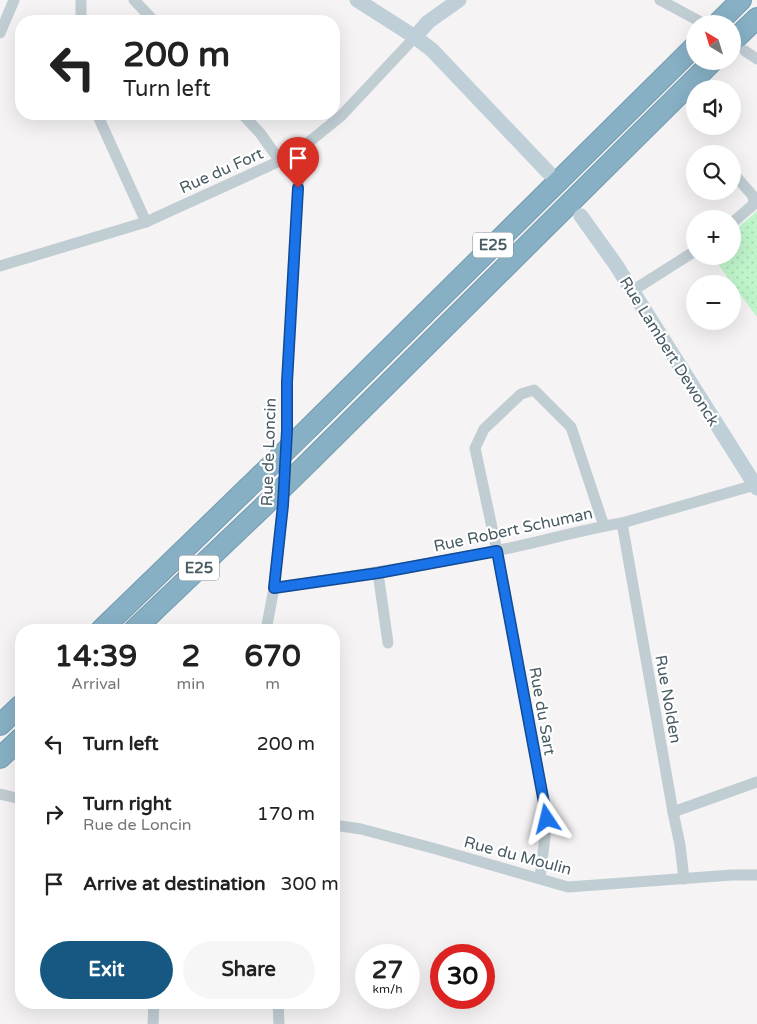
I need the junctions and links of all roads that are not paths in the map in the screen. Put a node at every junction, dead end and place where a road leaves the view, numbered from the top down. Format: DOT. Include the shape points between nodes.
graph roads {
  1 [pos="14,0"];
  2 [pos="81,0"];
  3 [pos="134,0"];
  4 [pos="357,0"];
  5 [pos="459,0"];
  6 [pos="660,0"];
  7 [pos="741,0"];
  8 [pos="81,15"];
  9 [pos="148,15"];
  10 [pos="691,15"];
  11 [pos="719,15"];
  12 [pos="757,18"];
  13 [pos="0,33"];
  14 [pos="415,37"];
  15 [pos="741,43"];
  16 [pos="741,47"];
  17 [pos="686,55"];
  18 [pos="757,59"];
  19 [pos="704,70"];
  20 [pos="340,117"];
  21 [pos="100,120"];
  22 [pos="248,120"];
  23 [pos="336,120"];
  24 [pos="293,155"];
  25 [pos="280,161"];
  26 [pos="548,172"];
  27 [pos="741,183"];
  28 [pos="741,215"];
  29 [pos="581,216"];
  30 [pos="146,222"];
  31 [pos="686,257"];
  32 [pos="0,266"];
  33 [pos="632,292"];
  34 [pos="756,487"];
  35 [pos="622,523"];
  36 [pos="604,526"];
  37 [pos="497,551"];
  38 [pos="378,573"];
  39 [pos="274,588"];
  40 [pos="107,624"];
  41 [pos="140,624"];
  42 [pos="267,624"];
  43 [pos="388,643"];
  44 [pos="15,711"];
  45 [pos="0,725"];
  46 [pos="15,744"];
  47 [pos="0,758"];
  48 [pos="757,782"];
  49 [pos="0,794"];
  50 [pos="15,798"];
  51 [pos="673,812"];
  52 [pos="340,826"];
  53 [pos="757,875"];
  54 [pos="540,878"];
  55 [pos="684,879"];
  56 [pos="154,1009"];
  57 [pos="278,1009"];
  58 [pos="153,1024"];
  59 [pos="278,1024"];
  1 -- 13 [label="street"];
  2 -- 8 [label="street"];
  3 -- 9 [label="street"];
  4 -- 14 [label="street"];
  5 -- 14 [label="street" via="428,22"];
  6 -- 10 [label="street"];
  7 -- 11 [label="highway"];
  12 -- 15 [label="highway"];
  14 -- 20 [label="street, Rue du Fort"];
  14 -- 26 [label="street" via="432,50"];
  16 -- 18 [label="street"];
  17 -- 40 [label="highway, E25, bridge"];
  19 -- 41 [label="highway, E25, bridge" via="314,458"];
  21 -- 30 [label="street"];
  22 -- 25 [label="street"];
  23 -- 24 [label="street, Rue du Fort"];
  24 -- 25 [label="street, Rue du Fort"];
  24 -- 39 [label="street, Rue de Loncin" via="299,172 283,505"];
  25 -- 30 [label="street, Rue du Fort"];
  27 -- 28 [label="street" via="754,204"];
  29 -- 33 [label="street, Rue Lambert Dewonck"];
  30 -- 32 [label="street, Rue du Fort"];
  31 -- 33 [label="street"];
  33 -- 34 [label="street, Rue Lambert Dewonck"];
  34 -- 35 [label="street, Rue Robert Schuman"];
  35 -- 36 [label="street, Rue Robert Schuman"];
  35 -- 51 [label="street, Rue Nolden"];
  36 -- 37 [label="street, Rue Robert Schuman"];
  36 -- 37 [label="street, Rue du Sart" via="571,427 534,390 521,394 484,429 475,448"];
  37 -- 38 [label="street, Rue Robert Schuman"];
  37 -- 54 [label="street, Rue du Sart" via="547,819"];
  38 -- 39 [label="street, Rue Robert Schuman"];
  38 -- 43 [label="street"];
  39 -- 42 [label="street, Rue de Loncin"];
  44 -- 45 [label="highway"];
  46 -- 47 [label="highway"];
  48 -- 51 [label="street"];
  49 -- 50 [label="street"];
  51 -- 55 [label="street, Rue Nolden"];
  52 -- 54 [label="street, Rue du Moulin" via="362,829"];
  53 -- 55 [label="street, Rue du Moulin"];
  54 -- 55 [label="street, Rue du Moulin" via="568,887"];
  56 -- 58 [label="street"];
  57 -- 59 [label="street"];
}
